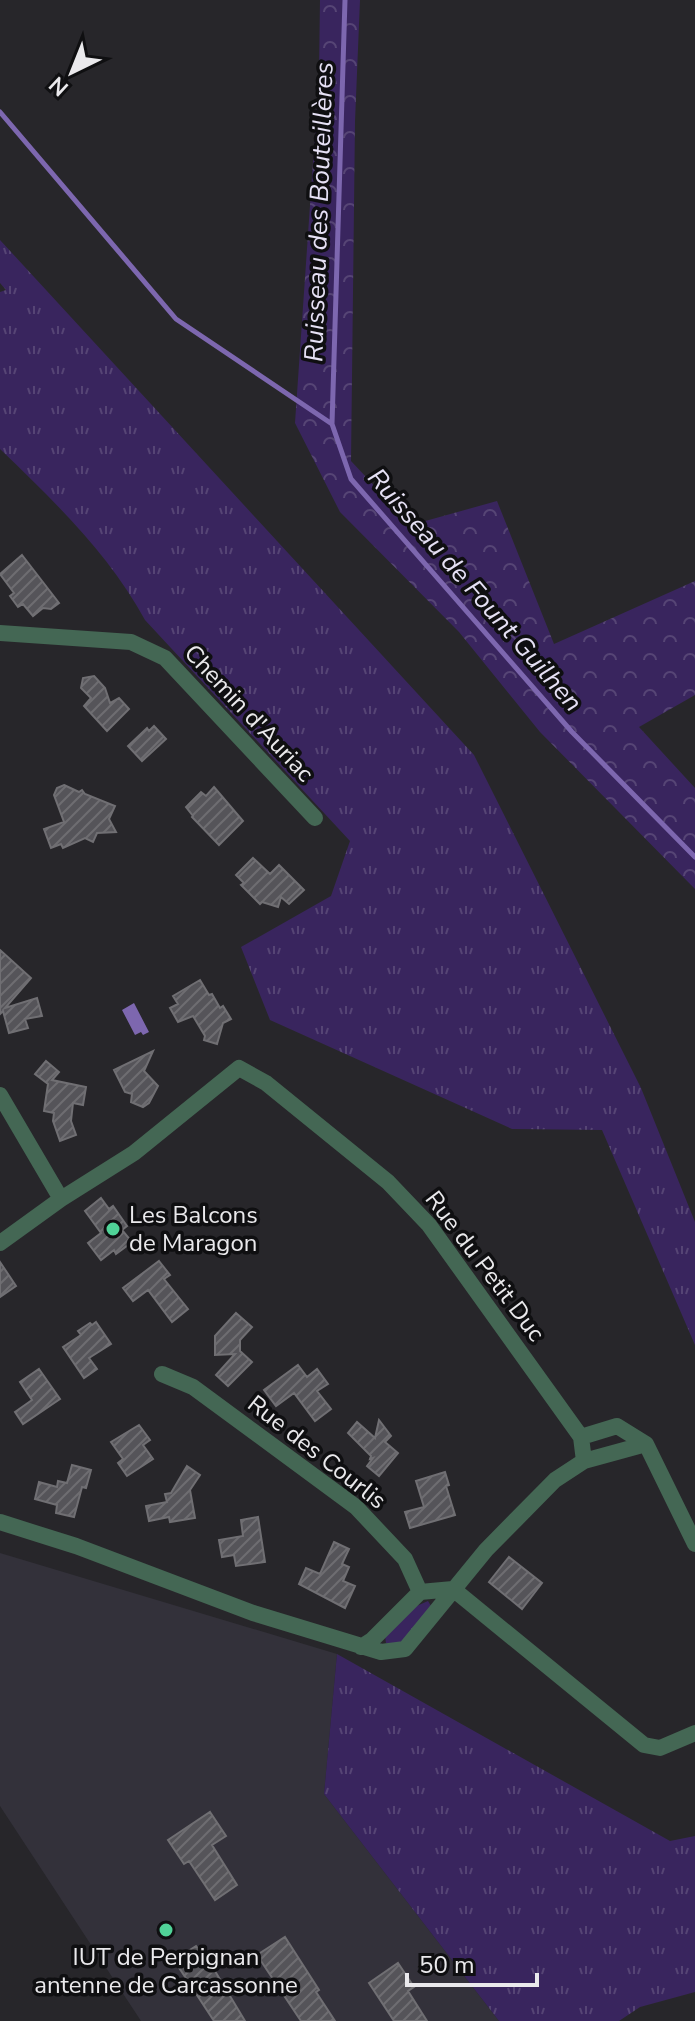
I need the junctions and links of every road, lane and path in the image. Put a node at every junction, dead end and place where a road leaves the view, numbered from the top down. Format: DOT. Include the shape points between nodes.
graph roads {
  1 [pos="0,633"];
  2 [pos="315,818"];
  3 [pos="0,1095"];
  4 [pos="61,1199"];
  5 [pos="0,1243"];
  6 [pos="162,1374"];
  7 [pos="581,1437"];
  8 [pos="646,1444"];
  9 [pos="584,1461"];
  10 [pos="0,1522"];
  11 [pos="695,1544"];
  12 [pos="453,1589"];
  13 [pos="420,1592"];
  14 [pos="361,1647"];
  15 [pos="695,1733"];
  1 -- 2 [label="street, Chemin d'Auriac" via="131,642 165,658"];
  3 -- 4 [label="street"];
  4 -- 5 [label="street"];
  4 -- 7 [label="street, Rue du Petit Duc" via="134,1153 239,1068 266,1083 388,1182 429,1225"];
  6 -- 13 [label="street, Rue des Courlis" via="193,1387 356,1507 405,1559"];
  7 -- 8 [label="street" via="617,1426"];
  7 -- 9 [label="street, Rue du Petit Duc"];
  8 -- 9 [label="street"];
  8 -- 11 [label="street"];
  9 -- 12 [label="street" via="555,1480"];
  10 -- 14 [label="street"];
  12 -- 13 [label="street"];
  12 -- 14 [label="street" via="405,1649 381,1652"];
  12 -- 15 [label="street" via="644,1745 660,1748"];
  13 -- 14 [label="street"];
}
